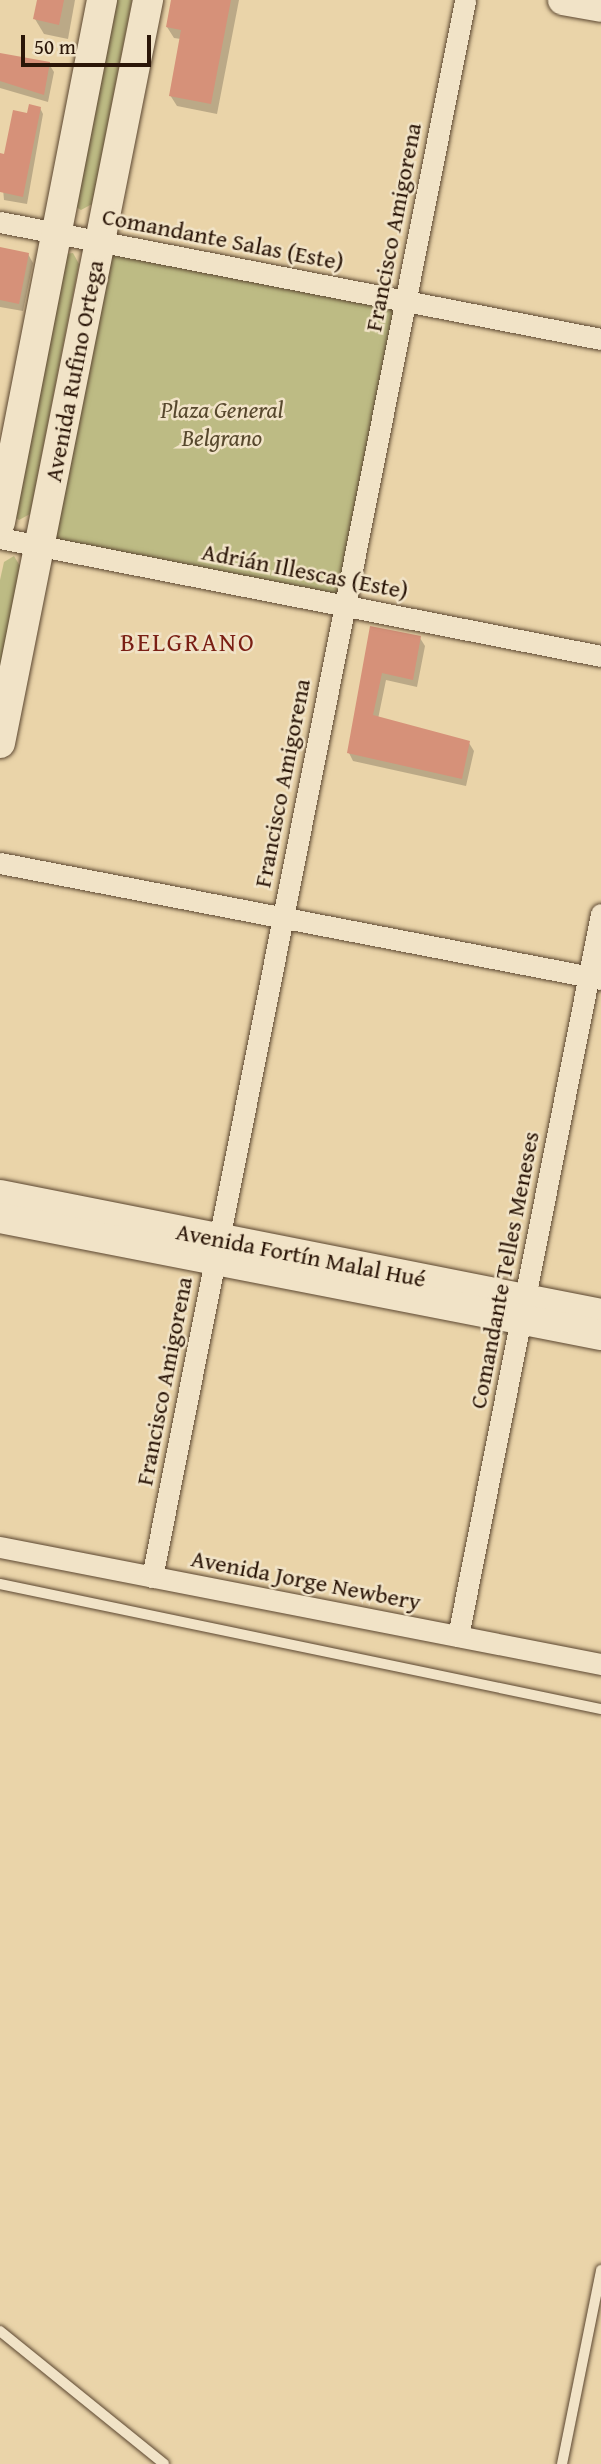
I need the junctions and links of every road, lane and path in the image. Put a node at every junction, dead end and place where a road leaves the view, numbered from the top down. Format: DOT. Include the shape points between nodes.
graph roads {
  1 [pos="103,0"];
  2 [pos="148,0"];
  3 [pos="465,0"];
  4 [pos="563,0"];
  5 [pos="601,7"];
  6 [pos="0,222"];
  7 [pos="57,233"];
  8 [pos="100,243"];
  9 [pos="405,301"];
  10 [pos="601,339"];
  11 [pos="0,522"];
  12 [pos="0,538"];
  13 [pos="39,547"];
  14 [pos="344,606"];
  15 [pos="601,656"];
  16 [pos="0,743"];
  17 [pos="0,863"];
  18 [pos="601,914"];
  19 [pos="282,918"];
  20 [pos="595,978"];
  21 [pos="0,1195"];
  22 [pos="0,1217"];
  23 [pos="216,1249"];
  24 [pos="523,1309"];
  25 [pos="601,1314"];
  26 [pos="601,1335"];
  27 [pos="0,1547"];
  28 [pos="152,1577"];
  29 [pos="0,1584"];
  30 [pos="458,1636"];
  31 [pos="601,1664"];
  32 [pos="601,1709"];
  33 [pos="601,2270"];
  34 [pos="0,2331"];
  35 [pos="164,2464"];
  36 [pos="562,2464"];
  1 -- 7 [label="main road, Avenida Rufino Ortega"];
  2 -- 8 [label="main road, Avenida Rufino Ortega"];
  3 -- 9 [label="street, Francisco Amigorena"];
  4 -- 5 [label="main road"];
  6 -- 7 [label="street, Comandante Salas (Este)"];
  7 -- 8 [label="street, Comandante Salas (Este)"];
  7 -- 11 [label="main road, Avenida Rufino Ortega"];
  8 -- 9 [label="street, Comandante Salas (Este)"];
  8 -- 13 [label="main road, Avenida Rufino Ortega"];
  9 -- 10 [label="street, Comandante Salas (Este)"];
  9 -- 14 [label="street, Francisco Amigorena"];
  12 -- 13 [label="street, Adrián Illescas (Este)"];
  13 -- 14 [label="street, Adrián Illescas (Este)"];
  13 -- 16 [label="main road, Avenida Rufino Ortega"];
  14 -- 15 [label="street, Adrián Illescas (Este)"];
  14 -- 19 [label="street, Francisco Amigorena"];
  17 -- 19 [label="street"];
  18 -- 20 [label="street, Comandante Telles Meneses"];
  19 -- 20 [label="street"];
  19 -- 23 [label="street, Francisco Amigorena"];
  20 -- 24 [label="street, Comandante Telles Meneses"];
  21 -- 23 [label="main road, Avenida Fortín Malal Hué"];
  22 -- 23 [label="main road, Avenida Fortín Malal Hué"];
  23 -- 24 [label="main road, Avenida Fortín Malal Hué"];
  23 -- 28 [label="street, Francisco Amigorena"];
  24 -- 25 [label="main road, Avenida Fortín Malal Hué"];
  24 -- 26 [label="main road, Avenida Fortín Malal Hué"];
  24 -- 30 [label="street, Comandante Telles Meneses"];
  27 -- 28 [label="street, Avenida Jorge Newbery"];
  28 -- 30 [label="street, Avenida Jorge Newbery"];
  29 -- 32 [label="lane"];
  30 -- 31 [label="street, Avenida Jorge Newbery"];
  33 -- 36 [label="lane"];
  34 -- 35 [label="lane"];
}
